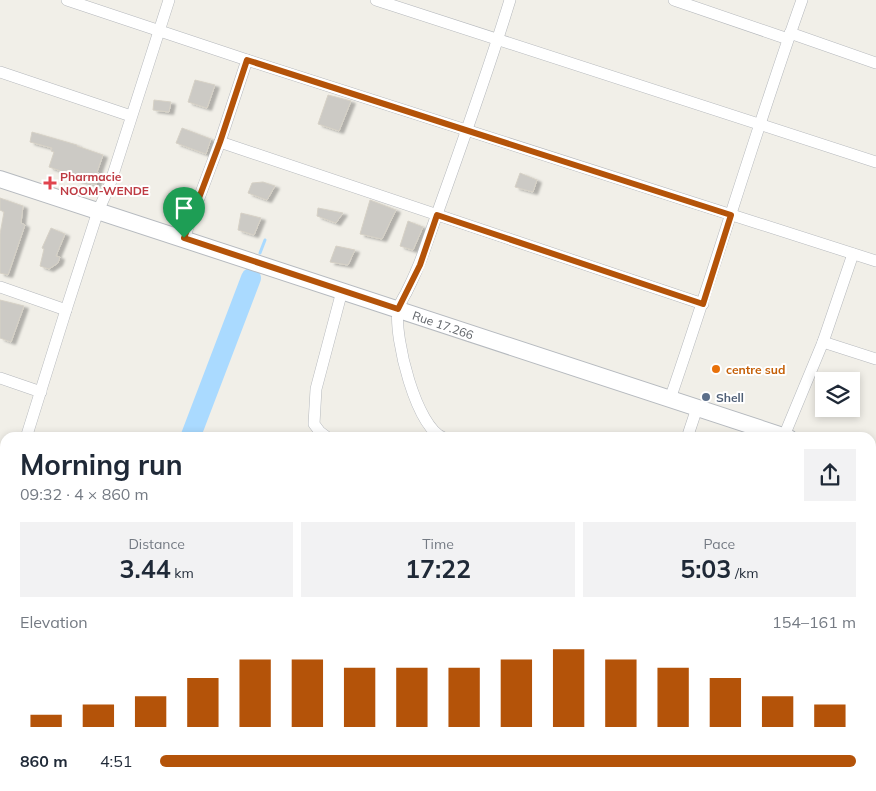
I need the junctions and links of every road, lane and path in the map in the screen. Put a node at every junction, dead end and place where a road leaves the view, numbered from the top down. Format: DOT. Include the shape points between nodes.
graph roads {
  1 [pos="67,0"];
  2 [pos="169,0"];
  3 [pos="376,0"];
  4 [pos="510,0"];
  5 [pos="802,0"];
  6 [pos="680,1"];
  7 [pos="159,30"];
  8 [pos="789,36"];
  9 [pos="498,39"];
  10 [pos="247,60"];
  11 [pos="876,63"];
  12 [pos="0,72"];
  13 [pos="131,116"];
  14 [pos="758,125"];
  15 [pos="468,131"];
  16 [pos="220,142"];
  17 [pos="876,162"];
  18 [pos="0,179"];
  19 [pos="98,210"];
  20 [pos="437,215"];
  21 [pos="731,215"];
  22 [pos="184,238"];
  23 [pos="853,254"];
  24 [pos="876,261"];
  25 [pos="0,287"];
  26 [pos="342,290"];
  27 [pos="703,304"];
  28 [pos="398,309"];
  29 [pos="66,310"];
  30 [pos="823,342"];
  31 [pos="876,359"];
  32 [pos="0,378"];
  33 [pos="40,392"];
  34 [pos="670,399"];
  35 [pos="697,408"];
  36 [pos="28,432"];
  37 [pos="320,432"];
  38 [pos="436,432"];
  39 [pos="690,432"];
  40 [pos="771,432"];
  41 [pos="788,432"];
  1 -- 7 [label="street"];
  2 -- 7 [label="street"];
  3 -- 9 [label="street"];
  4 -- 9 [label="street"];
  5 -- 8 [label="street"];
  6 -- 8 [label="street"];
  7 -- 10 [label="street"];
  7 -- 13 [label="street"];
  8 -- 11 [label="street"];
  8 -- 14 [label="street"];
  9 -- 14 [label="street"];
  9 -- 15 [label="street"];
  10 -- 15 [label="street"];
  10 -- 16 [label="street"];
  12 -- 13 [label="street"];
  13 -- 19 [label="street"];
  14 -- 17 [label="street"];
  14 -- 21 [label="street"];
  15 -- 20 [label="street"];
  15 -- 21 [label="street"];
  16 -- 20 [label="street"];
  16 -- 22 [label="street"];
  18 -- 19 [label="main road, Rue 17.266"];
  19 -- 22 [label="main road, Rue 17.266"];
  19 -- 29 [label="street"];
  20 -- 27 [label="street"];
  20 -- 28 [label="street" via="420,265"];
  21 -- 23 [label="street"];
  21 -- 27 [label="street"];
  22 -- 26 [label="main road, Rue 17.266"];
  23 -- 24 [label="street"];
  23 -- 30 [label="street"];
  25 -- 29 [label="street"];
  26 -- 28 [label="main road, Rue 17.266"];
  26 -- 37 [label="street" via="316,389 314,424"];
  27 -- 34 [label="street"];
  28 -- 34 [label="main road, Rue 17.266"];
  28 -- 38 [label="street" via="402,355 408,377 423,414"];
  29 -- 33 [label="street"];
  30 -- 31 [label="street"];
  30 -- 41 [label="street"];
  32 -- 33 [label="street"];
  33 -- 36 [label="street"];
  34 -- 35 [label="main road, Rue 17.266"];
  35 -- 39 [label="street"];
  35 -- 40 [label="main road, Rue 17.266"];
}
